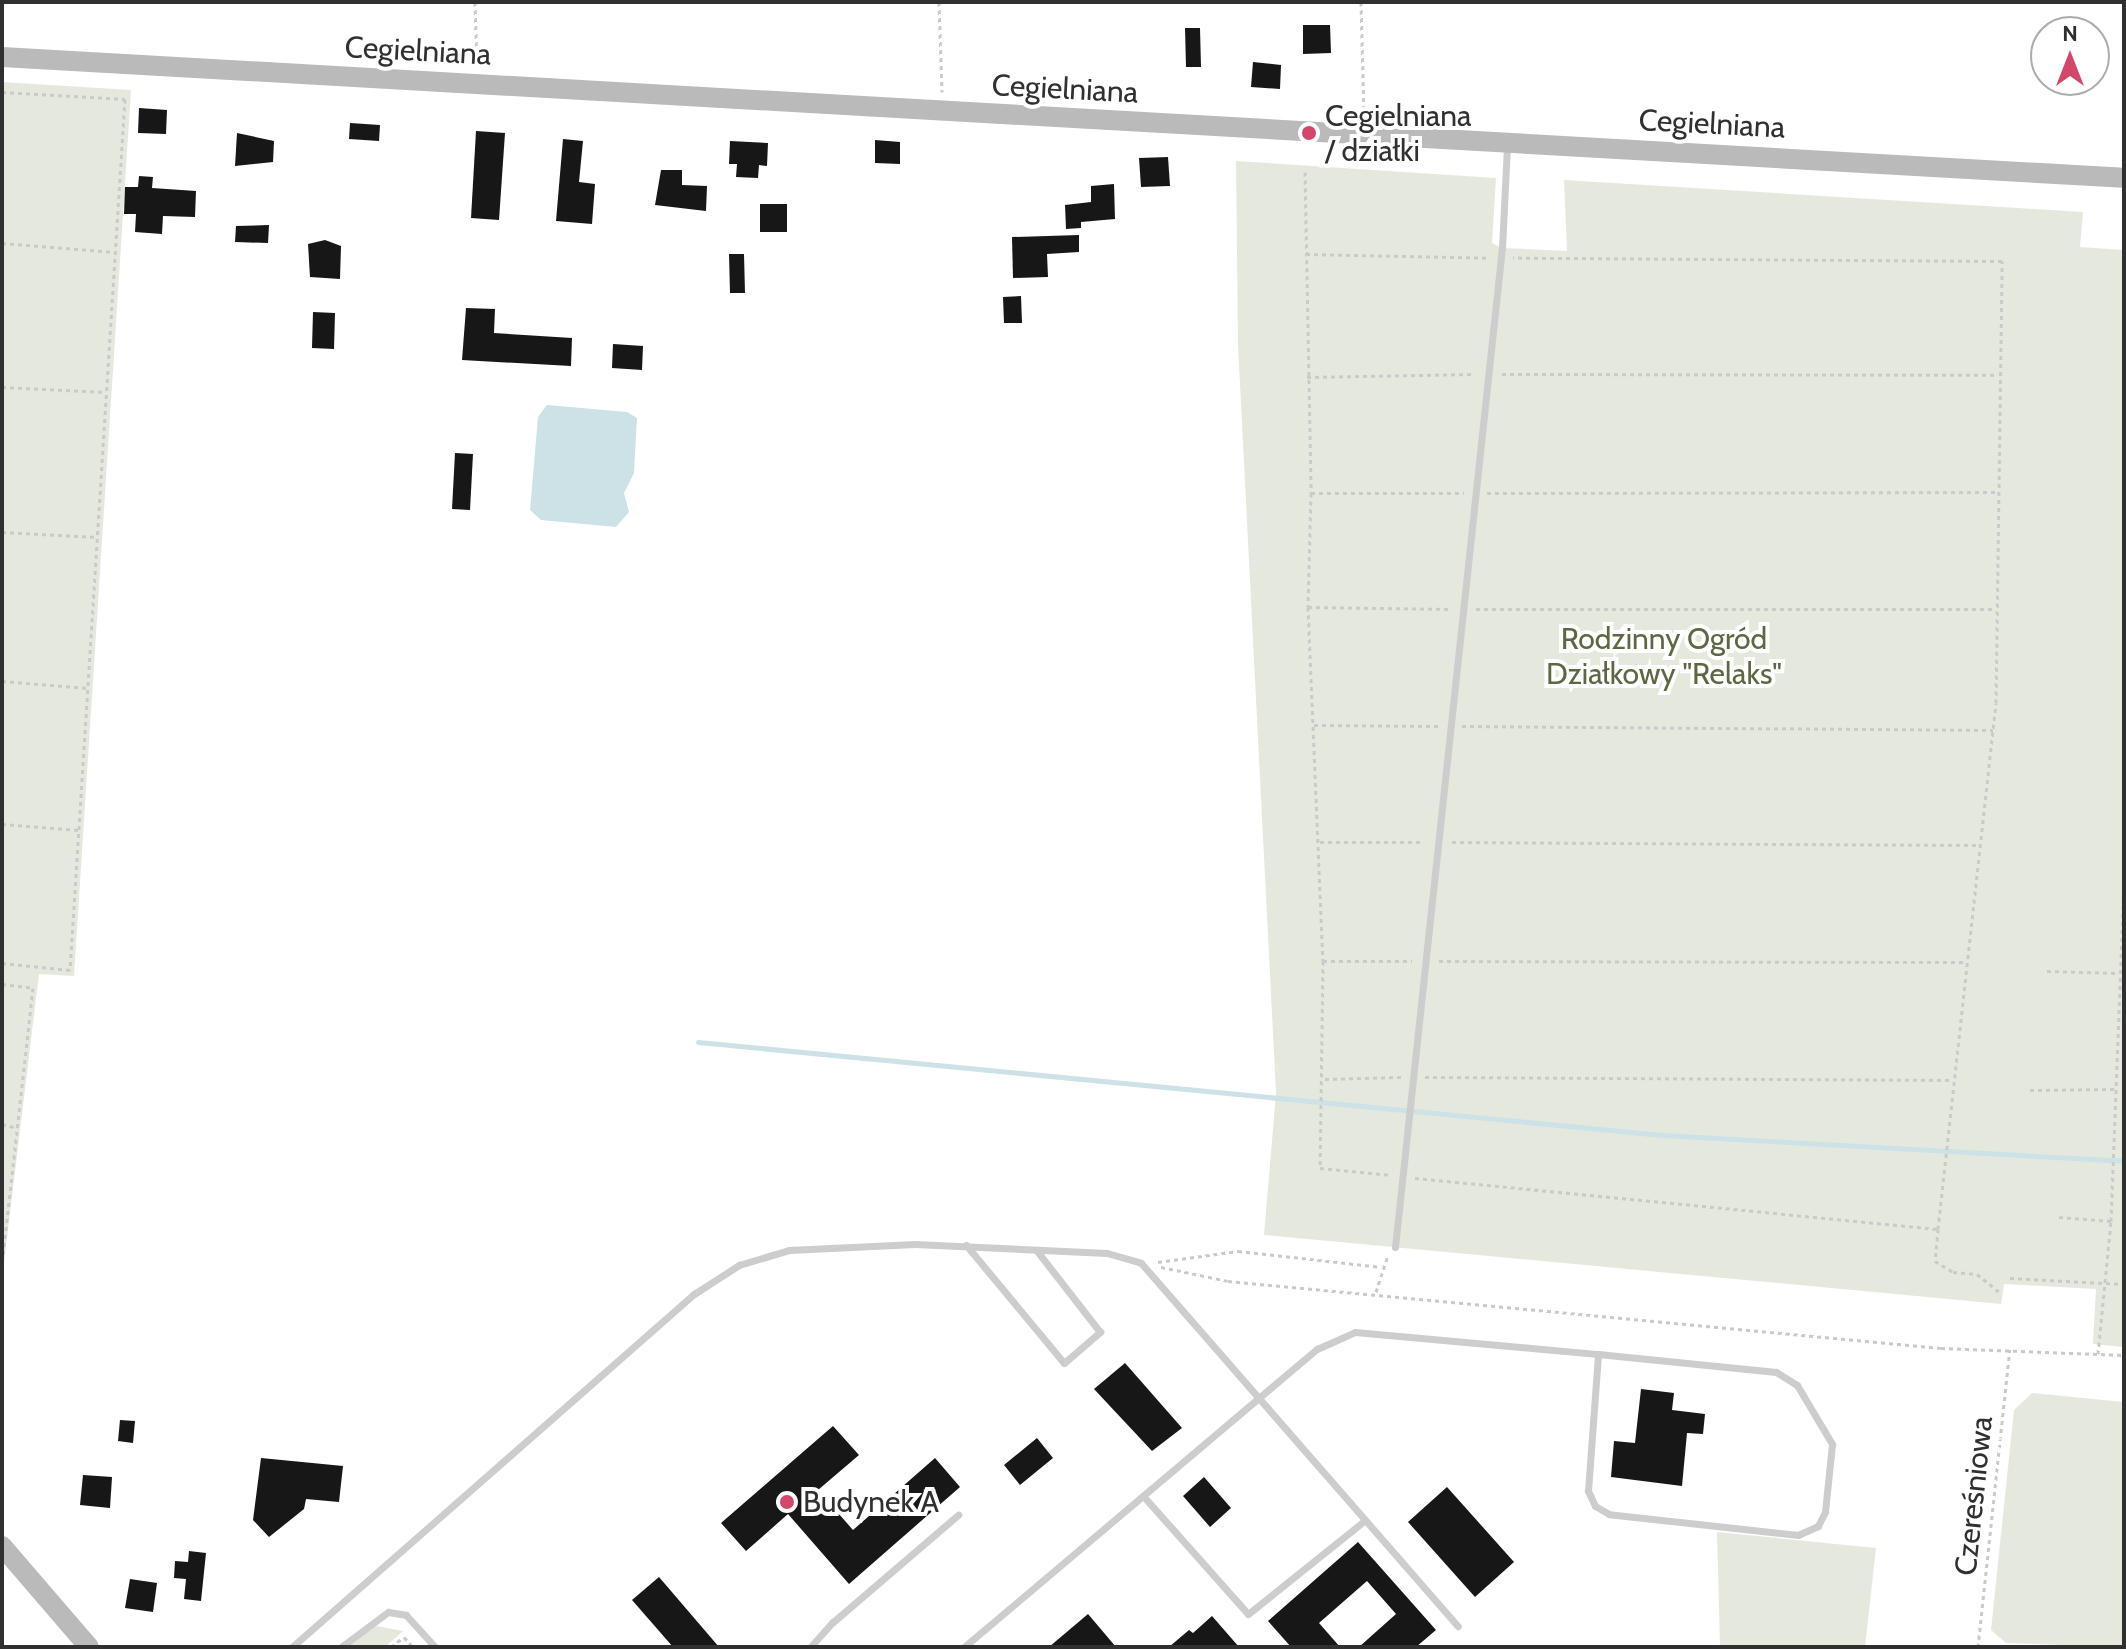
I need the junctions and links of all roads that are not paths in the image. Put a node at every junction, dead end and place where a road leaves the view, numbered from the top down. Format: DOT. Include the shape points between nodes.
graph roads {
  1 [pos="2,57"];
  2 [pos="1507,143"];
  3 [pos="2124,178"];
  4 [pos="966,1245"];
  5 [pos="1395,1247"];
  6 [pos="1037,1251"];
  7 [pos="1598,1354"];
  8 [pos="1258,1399"];
  9 [pos="1145,1498"];
  10 [pos="958,1515"];
  11 [pos="1364,1521"];
  12 [pos="2,1546"];
  13 [pos="1458,1626"];
  14 [pos="812,1646"];
  15 [pos="89,1647"];
  16 [pos="292,1647"];
  17 [pos="341,1647"];
  18 [pos="435,1647"];
  19 [pos="964,1647"];
  1 -- 2 [label="street, Cegielniana"];
  2 -- 3 [label="street, Cegielniana"];
  2 -- 5 [label="lane" via="1476,493"];
  4 -- 6 [label="lane"];
  4 -- 6 [label="lane" via="1064,1363 1100,1332"];
  4 -- 16 [label="lane" via="789,1250 739,1265 694,1294"];
  6 -- 8 [label="lane" via="1107,1253 1141,1263"];
  7 -- 7 [label="lane" via="1776,1372 1797,1385 1832,1444 1825,1512 1818,1526 1798,1535 1609,1514 1595,1506 1588,1491"];
  7 -- 8 [label="lane" via="1355,1332 1317,1349"];
  8 -- 9 [label="lane"];
  8 -- 11 [label="lane"];
  9 -- 11 [label="lane" via="1248,1614"];
  9 -- 19 [label="lane"];
  10 -- 14 [label="lane"];
  11 -- 13 [label="lane"];
  12 -- 15 [label="street"];
  17 -- 18 [label="lane" via="388,1612 406,1615"];
}
